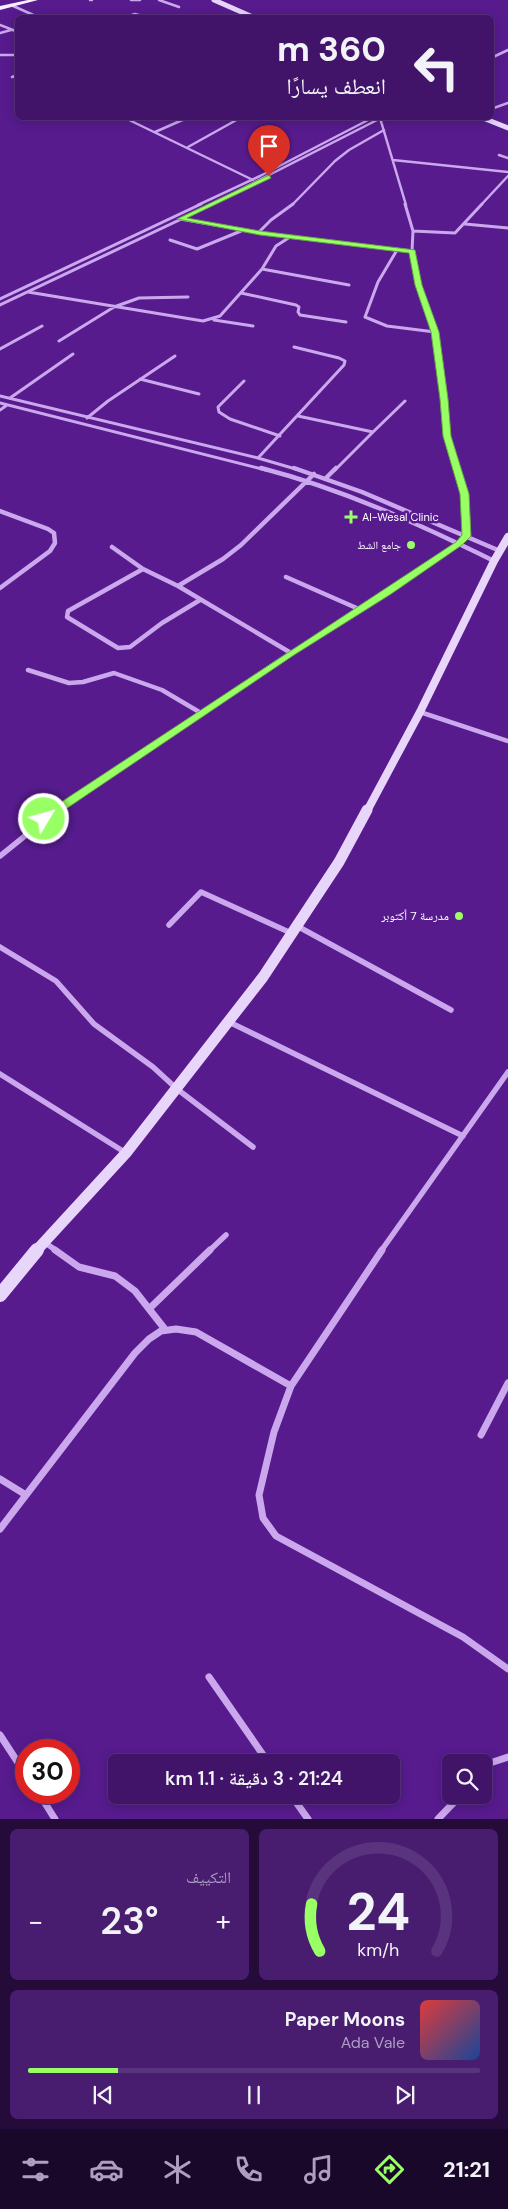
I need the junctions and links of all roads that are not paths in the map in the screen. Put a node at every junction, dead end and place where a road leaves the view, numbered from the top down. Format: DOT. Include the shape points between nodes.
graph roads {
  1 [pos="26,0"];
  2 [pos="35,0"];
  3 [pos="131,0"];
  4 [pos="140,0"];
  5 [pos="158,0"];
  6 [pos="205,0"];
  7 [pos="214,0"];
  8 [pos="11,5"];
  9 [pos="0,7"];
  10 [pos="179,7"];
  11 [pos="33,15"];
  12 [pos="239,15"];
  13 [pos="249,15"];
  14 [pos="0,25"];
  15 [pos="12,30"];
  16 [pos="15,31"];
  17 [pos="0,33"];
  18 [pos="508,50"];
  19 [pos="0,55"];
  20 [pos="15,55"];
  21 [pos="494,57"];
  22 [pos="12,76"];
  23 [pos="15,76"];
  24 [pos="508,103"];
  25 [pos="494,108"];
  26 [pos="494,117"];
  27 [pos="129,120"];
  28 [pos="182,120"];
  29 [pos="236,120"];
  30 [pos="368,120"];
  31 [pos="377,120"];
  32 [pos="382,120"];
  33 [pos="488,120"];
  34 [pos="508,123"];
  35 [pos="508,128"];
  36 [pos="384,130"];
  37 [pos="155,132"];
  38 [pos="188,147"];
  39 [pos="499,155"];
  40 [pos="508,158"];
  41 [pos="393,160"];
  42 [pos="508,174"];
  43 [pos="253,180"];
  44 [pos="501,182"];
  45 [pos="508,183"];
  46 [pos="173,218"];
  47 [pos="180,219"];
  48 [pos="465,224"];
  49 [pos="508,228"];
  50 [pos="242,231"];
  51 [pos="413,231"];
  52 [pos="258,233"];
  53 [pos="290,237"];
  54 [pos="170,240"];
  55 [pos="397,250"];
  56 [pos="412,251"];
  57 [pos="262,269"];
  58 [pos="349,285"];
  59 [pos="27,292"];
  60 [pos="241,293"];
  61 [pos="188,297"];
  62 [pos="0,299"];
  63 [pos="0,305"];
  64 [pos="114,307"];
  65 [pos="214,320"];
  66 [pos="346,322"];
  67 [pos="42,326"];
  68 [pos="253,326"];
  69 [pos="435,332"];
  70 [pos="59,341"];
  71 [pos="294,347"];
  72 [pos="0,349"];
  73 [pos="73,354"];
  74 [pos="175,356"];
  75 [pos="140,379"];
  76 [pos="244,381"];
  77 [pos="198,394"];
  78 [pos="0,396"];
  79 [pos="10,398"];
  80 [pos="405,401"];
  81 [pos="0,403"];
  82 [pos="7,405"];
  83 [pos="0,410"];
  84 [pos="298,416"];
  85 [pos="87,418"];
  86 [pos="372,432"];
  87 [pos="280,436"];
  88 [pos="258,458"];
  89 [pos="314,474"];
  90 [pos="326,478"];
  91 [pos="307,481"];
  92 [pos="0,510"];
  93 [pos="414,514"];
  94 [pos="405,520"];
  95 [pos="466,536"];
  96 [pos="508,537"];
  97 [pos="459,544"];
  98 [pos="112,546"];
  99 [pos="500,551"];
  100 [pos="494,561"];
  101 [pos="143,569"];
  102 [pos="286,576"];
  103 [pos="178,586"];
  104 [pos="0,588"];
  105 [pos="200,600"];
  106 [pos="361,610"];
  107 [pos="290,653"];
  108 [pos="28,670"];
  109 [pos="420,712"];
  110 [pos="201,713"];
  111 [pos="508,741"];
  112 [pos="0,856"];
  113 [pos="169,925"];
  114 [pos="294,930"];
  115 [pos="0,947"];
  116 [pos="451,1010"];
  117 [pos="229,1022"];
  118 [pos="508,1072"];
  119 [pos="0,1074"];
  120 [pos="177,1089"];
  121 [pos="463,1136"];
  122 [pos="253,1146"];
  123 [pos="126,1154"];
  124 [pos="226,1235"];
  125 [pos="44,1242"];
  126 [pos="0,1295"];
  127 [pos="150,1308"];
  128 [pos="164,1328"];
  129 [pos="508,1383"];
  130 [pos="291,1386"];
  131 [pos="481,1435"];
  132 [pos="0,1479"];
  133 [pos="26,1495"];
  134 [pos="0,1529"];
  135 [pos="508,1669"];
  136 [pos="208,1678"];
  137 [pos="0,1735"];
  138 [pos="262,1754"];
  139 [pos="508,1757"];
  140 [pos="15,1758"];
  141 [pos="492,1763"];
  142 [pos="46,1804"];
  143 [pos="297,1804"];
  144 [pos="452,1804"];
  145 [pos="56,1819"];
  146 [pos="308,1819"];
  147 [pos="438,1819"];
  1 -- 9 [label="main road"];
  2 -- 8 [label="main road"];
  3 -- 4 [label="street"];
  5 -- 10 [label="street"];
  6 -- 12 [label="street"];
  7 -- 13 [label="street"];
  8 -- 9 [label="main road"];
  8 -- 11 [label="street"];
  14 -- 15 [label="street"];
  15 -- 16 [label="street"];
  15 -- 17 [label="street"];
  18 -- 21 [label="street"];
  19 -- 20 [label="street"];
  22 -- 23 [label="street"];
  24 -- 25 [label="street"];
  26 -- 34 [label="street"];
  27 -- 37 [label="street"];
  28 -- 37 [label="street"];
  29 -- 38 [label="street"];
  30 -- 43 [label="street"];
  31 -- 47 [label="street"];
  32 -- 36 [label="street"];
  33 -- 35 [label="street"];
  36 -- 41 [label="street"];
  36 -- 52 [label="street" via="335,161 289,208"];
  37 -- 38 [label="street"];
  38 -- 43 [label="street"];
  39 -- 40 [label="street"];
  41 -- 42 [label="street"];
  41 -- 51 [label="street"];
  42 -- 44 [label="street"];
  43 -- 46 [label="street"];
  44 -- 45 [label="street"];
  44 -- 48 [label="street"];
  46 -- 47 [label="street"];
  46 -- 62 [label="street"];
  47 -- 50 [label="street"];
  47 -- 59 [label="street"];
  48 -- 49 [label="street"];
  48 -- 51 [label="street" via="449,234"];
  50 -- 52 [label="street"];
  50 -- 54 [label="street" via="197,249"];
  51 -- 56 [label="street"];
  52 -- 53 [label="street"];
  53 -- 55 [label="street"];
  53 -- 57 [label="street" via="276,246"];
  55 -- 56 [label="street"];
  55 -- 69 [label="street" via="384,267 366,317 381,325"];
  56 -- 69 [label="street" via="419,285"];
  57 -- 58 [label="street"];
  57 -- 60 [label="street"];
  59 -- 63 [label="street"];
  59 -- 64 [label="street"];
  60 -- 65 [label="street"];
  60 -- 66 [label="street" via="296,305 300,315"];
  61 -- 64 [label="street" via="144,296"];
  64 -- 65 [label="street" via="189,320"];
  64 -- 70 [label="street"];
  65 -- 68 [label="street"];
  67 -- 72 [label="street"];
  69 -- 95 [label="street" via="447,436 464,494"];
  71 -- 84 [label="street" via="344,361 337,374"];
  73 -- 79 [label="street"];
  74 -- 75 [label="street"];
  75 -- 77 [label="street"];
  75 -- 85 [label="street"];
  76 -- 87 [label="street" via="225,398 218,407 219,412"];
  78 -- 79 [label="street"];
  79 -- 85 [label="street"];
  80 -- 86 [label="street"];
  81 -- 82 [label="street"];
  82 -- 83 [label="street"];
  82 -- 91 [label="street"];
  84 -- 86 [label="street"];
  84 -- 87 [label="street"];
  85 -- 88 [label="street"];
  86 -- 90 [label="street"];
  87 -- 88 [label="street"];
  88 -- 89 [label="street"];
  89 -- 90 [label="street"];
  89 -- 91 [label="street"];
  90 -- 93 [label="street"];
  91 -- 94 [label="street"];
  91 -- 103 [label="street" via="241,545"];
  92 -- 104 [label="street" via="46,528 54,534 55,543 50,551"];
  93 -- 94 [label="street"];
  93 -- 95 [label="street"];
  94 -- 97 [label="street"];
  95 -- 97 [label="street"];
  95 -- 99 [label="street"];
  96 -- 99 [label="street"];
  97 -- 100 [label="street"];
  97 -- 106 [label="street"];
  98 -- 101 [label="street"];
  99 -- 100 [label="street"];
  100 -- 109 [label="street"];
  101 -- 103 [label="street"];
  101 -- 105 [label="street" via="68,611 67,617 118,648 126,649"];
  102 -- 106 [label="street"];
  103 -- 105 [label="street"];
  105 -- 107 [label="street"];
  106 -- 107 [label="street"];
  107 -- 110 [label="street"];
  108 -- 110 [label="street" via="71,684 114,673 162,690"];
  109 -- 111 [label="street"];
  109 -- 114 [label="street" via="339,862"];
  110 -- 112 [label="street" via="69,800"];
  113 -- 114 [label="street" via="201,892"];
  114 -- 116 [label="street"];
  114 -- 117 [label="street"];
  115 -- 120 [label="street" via="56,980 94,1024 153,1067"];
  117 -- 120 [label="street"];
  117 -- 121 [label="street"];
  118 -- 121 [label="street"];
  119 -- 123 [label="street"];
  120 -- 122 [label="street"];
  120 -- 123 [label="street"];
  121 -- 130 [label="street"];
  123 -- 125 [label="street"];
  124 -- 127 [label="street"];
  125 -- 126 [label="street"];
  125 -- 127 [label="street" via="70,1263 115,1276"];
  127 -- 128 [label="street"];
  128 -- 130 [label="street" via="196,1332"];
  128 -- 133 [label="street" via="135,1353"];
  129 -- 131 [label="street"];
  130 -- 135 [label="street" via="274,1432 259,1496 262,1516 271,1531 463,1637"];
  132 -- 133 [label="street"];
  133 -- 134 [label="street"];
  136 -- 138 [label="street"];
  137 -- 140 [label="street"];
  139 -- 141 [label="street"];
  142 -- 145 [label="street"];
  143 -- 146 [label="street"];
  144 -- 147 [label="street"];
}
